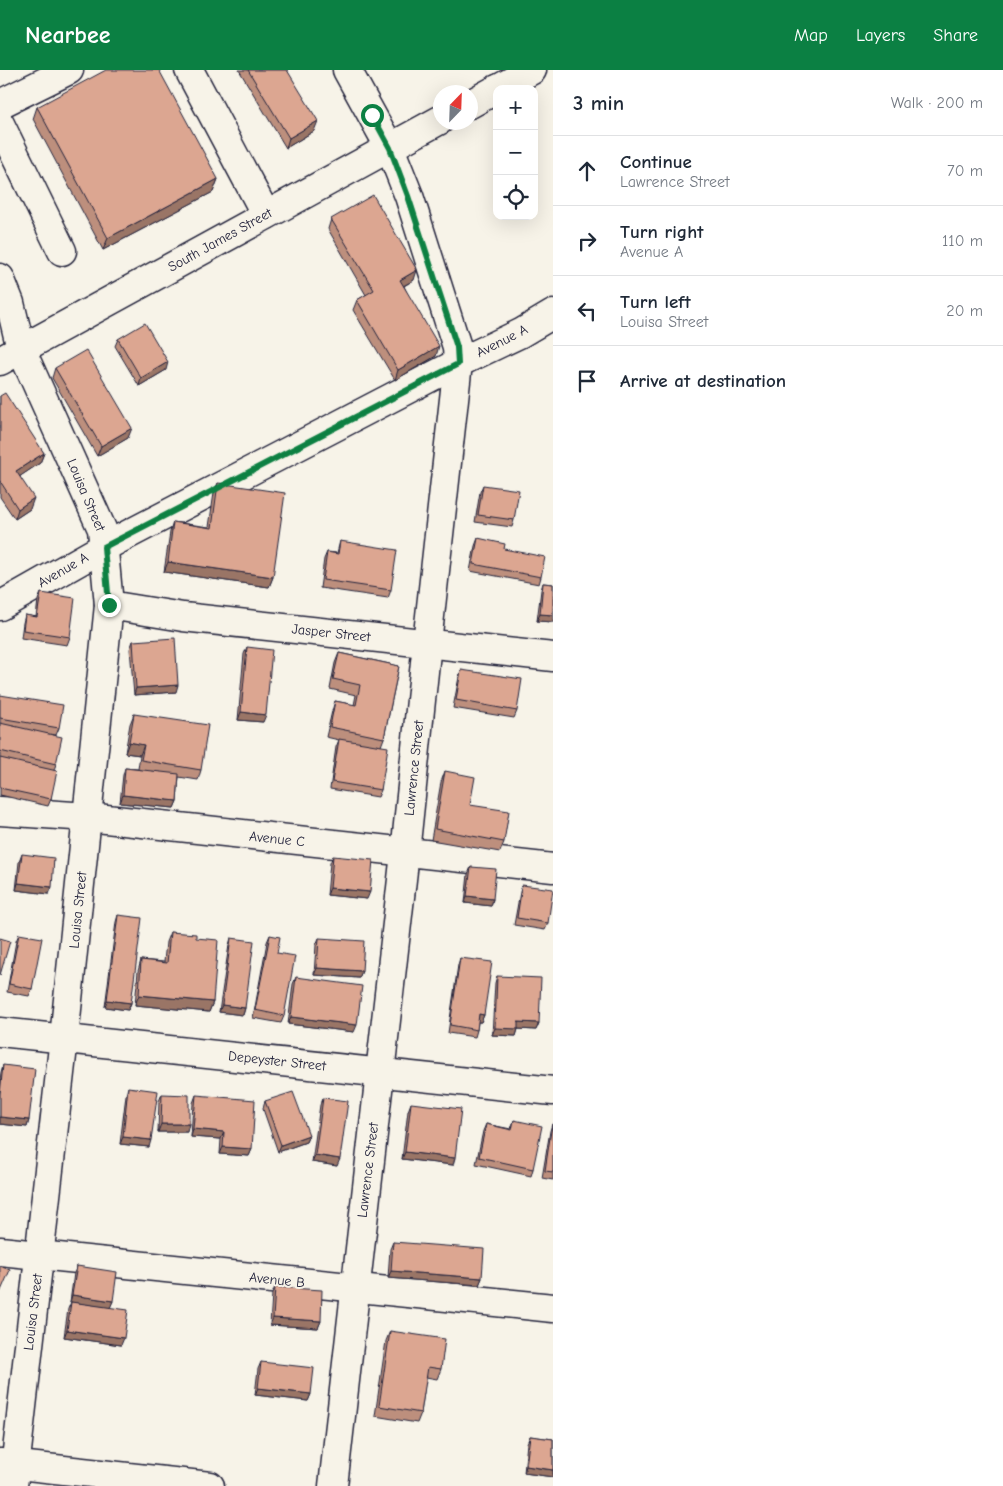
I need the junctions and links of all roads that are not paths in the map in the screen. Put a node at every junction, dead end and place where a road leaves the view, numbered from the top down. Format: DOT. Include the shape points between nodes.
graph roads {
  1 [pos="69,70"];
  2 [pos="190,70"];
  3 [pos="347,70"];
  4 [pos="532,70"];
  5 [pos="504,85"];
  6 [pos="493,91"];
  7 [pos="478,100"];
  8 [pos="0,104"];
  9 [pos="0,124"];
  10 [pos="433,124"];
  11 [pos="390,148"];
  12 [pos="266,215"];
  13 [pos="62,250"];
  14 [pos="0,278"];
  15 [pos="553,314"];
  16 [pos="10,355"];
  17 [pos="458,364"];
  18 [pos="104,547"];
  19 [pos="109,605"];
  20 [pos="0,606"];
  21 [pos="426,643"];
  22 [pos="553,657"];
  23 [pos="0,811"];
  24 [pos="88,817"];
  25 [pos="405,853"];
  26 [pos="553,868"];
  27 [pos="0,1032"];
  28 [pos="64,1038"];
  29 [pos="380,1072"];
  30 [pos="553,1091"];
  31 [pos="0,1251"];
  32 [pos="40,1255"];
  33 [pos="355,1288"];
  34 [pos="553,1308"];
  35 [pos="10,1471"];
  36 [pos="210,1486"];
  37 [pos="333,1486"];
  1 -- 8 [label="street"];
  2 -- 12 [label="street"];
  3 -- 11 [label="street, Lawrence Street"];
  4 -- 5 [label="street"];
  6 -- 7 [label="street"];
  9 -- 13 [label="street"];
  10 -- 11 [label="street, South James Street"];
  11 -- 12 [label="street, South James Street"];
  11 -- 17 [label="street, Lawrence Street" via="457,347"];
  12 -- 16 [label="street, South James Street"];
  14 -- 16 [label="street, Louisa Street" via="10,303"];
  15 -- 17 [label="street, Avenue A"];
  16 -- 18 [label="street, Louisa Street" via="102,529"];
  17 -- 18 [label="street, Avenue A"];
  17 -- 21 [label="street, Lawrence Street"];
  18 -- 19 [label="street, Louisa Street"];
  18 -- 20 [label="street, Avenue A"];
  19 -- 21 [label="street, Jasper Street"];
  19 -- 24 [label="street, Louisa Street"];
  21 -- 22 [label="street, Jasper Street"];
  21 -- 25 [label="street, Lawrence Street"];
  23 -- 24 [label="street, Avenue C"];
  24 -- 25 [label="street, Avenue C"];
  24 -- 28 [label="street, Louisa Street"];
  25 -- 26 [label="street, Avenue C"];
  25 -- 29 [label="street, Lawrence Street"];
  27 -- 28 [label="street, Depeyster Street"];
  28 -- 29 [label="street, Depeyster Street"];
  28 -- 32 [label="street, Louisa Street"];
  29 -- 30 [label="street, Depeyster Street"];
  29 -- 33 [label="street, Lawrence Street"];
  31 -- 32 [label="street, Avenue B"];
  32 -- 33 [label="street, Avenue B"];
  32 -- 35 [label="street, Louisa Street"];
  33 -- 34 [label="street, Avenue B"];
  33 -- 37 [label="street, Lawrence Street"];
  35 -- 36 [label="street"];
}
